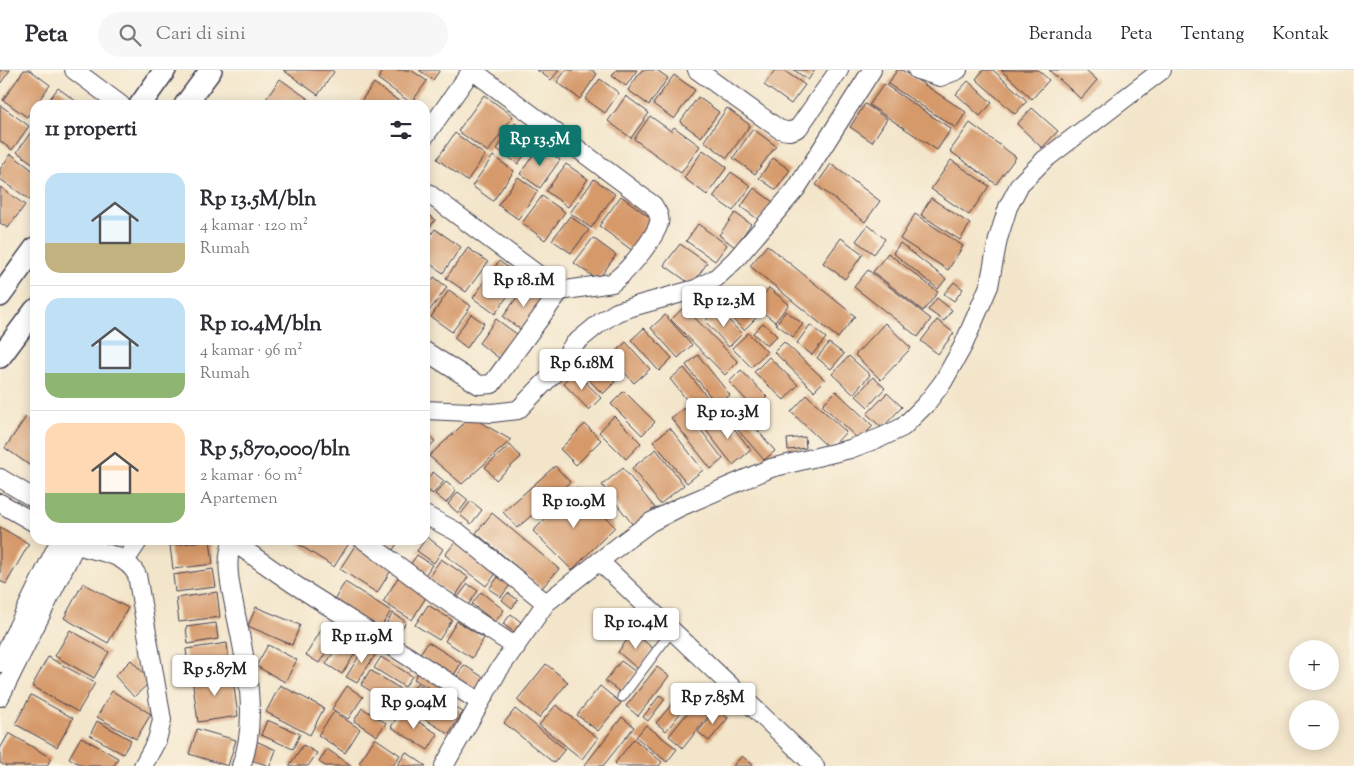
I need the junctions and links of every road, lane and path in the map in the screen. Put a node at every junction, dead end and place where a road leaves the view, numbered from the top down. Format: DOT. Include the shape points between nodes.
graph roads {
  1 [pos="74,70"];
  2 [pos="165,70"];
  3 [pos="211,70"];
  4 [pos="472,70"];
  5 [pos="697,70"];
  6 [pos="839,70"];
  7 [pos="872,70"];
  8 [pos="917,70"];
  9 [pos="958,70"];
  10 [pos="1162,70"];
  11 [pos="115,100"];
  12 [pos="144,100"];
  13 [pos="189,100"];
  14 [pos="430,129"];
  15 [pos="430,195"];
  16 [pos="30,255"];
  17 [pos="560,292"];
  18 [pos="0,296"];
  19 [pos="30,317"];
  20 [pos="430,354"];
  21 [pos="0,357"];
  22 [pos="430,410"];
  23 [pos="0,478"];
  24 [pos="30,496"];
  25 [pos="0,503"];
  26 [pos="430,518"];
  27 [pos="30,520"];
  28 [pos="68,545"];
  29 [pos="68,545"];
  30 [pos="97,545"];
  31 [pos="136,545"];
  32 [pos="231,545"];
  33 [pos="238,545"];
  34 [pos="371,545"];
  35 [pos="125,560"];
  36 [pos="599,561"];
  37 [pos="546,603"];
  38 [pos="671,632"];
  39 [pos="516,647"];
  40 [pos="0,663"];
  41 [pos="622,696"];
  42 [pos="0,697"];
  43 [pos="480,702"];
  44 [pos="143,766"];
  45 [pos="241,766"];
  46 [pos="444,766"];
  47 [pos="815,766"];
  1 -- 11 [label="street"];
  2 -- 12 [label="street"];
  3 -- 13 [label="street"];
  4 -- 14 [label="street"];
  4 -- 17 [label="street" via="653,204 658,212 660,221 654,232 612,283"];
  5 -- 6 [label="street" via="786,131 799,127"];
  7 -- 22 [label="street" via="796,189 716,278 696,289 617,312 601,322 573,345 556,371 518,410 492,413"];
  8 -- 9 [label="street" via="940,77"];
  10 -- 36 [label="street" via="1044,160 1020,184 1008,207 998,239 990,286 963,346 943,382 903,427 850,449 771,468 680,507 651,522"];
  15 -- 17 [label="street"];
  16 -- 18 [label="street"];
  17 -- 20 [label="street" via="492,384 479,384"];
  19 -- 21 [label="street"];
  23 -- 24 [label="street"];
  25 -- 27 [label="street"];
  26 -- 37 [label="street" via="459,533"];
  28 -- 40 [label="street"];
  29 -- 42 [label="street"];
  30 -- 35 [label="street"];
  31 -- 35 [label="street"];
  32 -- 45 [label="street" via="228,562 244,653 250,729"];
  33 -- 43 [label="street"];
  34 -- 39 [label="street" via="437,595"];
  35 -- 44 [label="street" via="138,575 162,720 157,740"];
  36 -- 37 [label="street"];
  36 -- 38 [label="street"];
  37 -- 39 [label="street"];
  38 -- 41 [label="lane"];
  38 -- 47 [label="street"];
  39 -- 43 [label="street"];
  43 -- 46 [label="street"];
}
